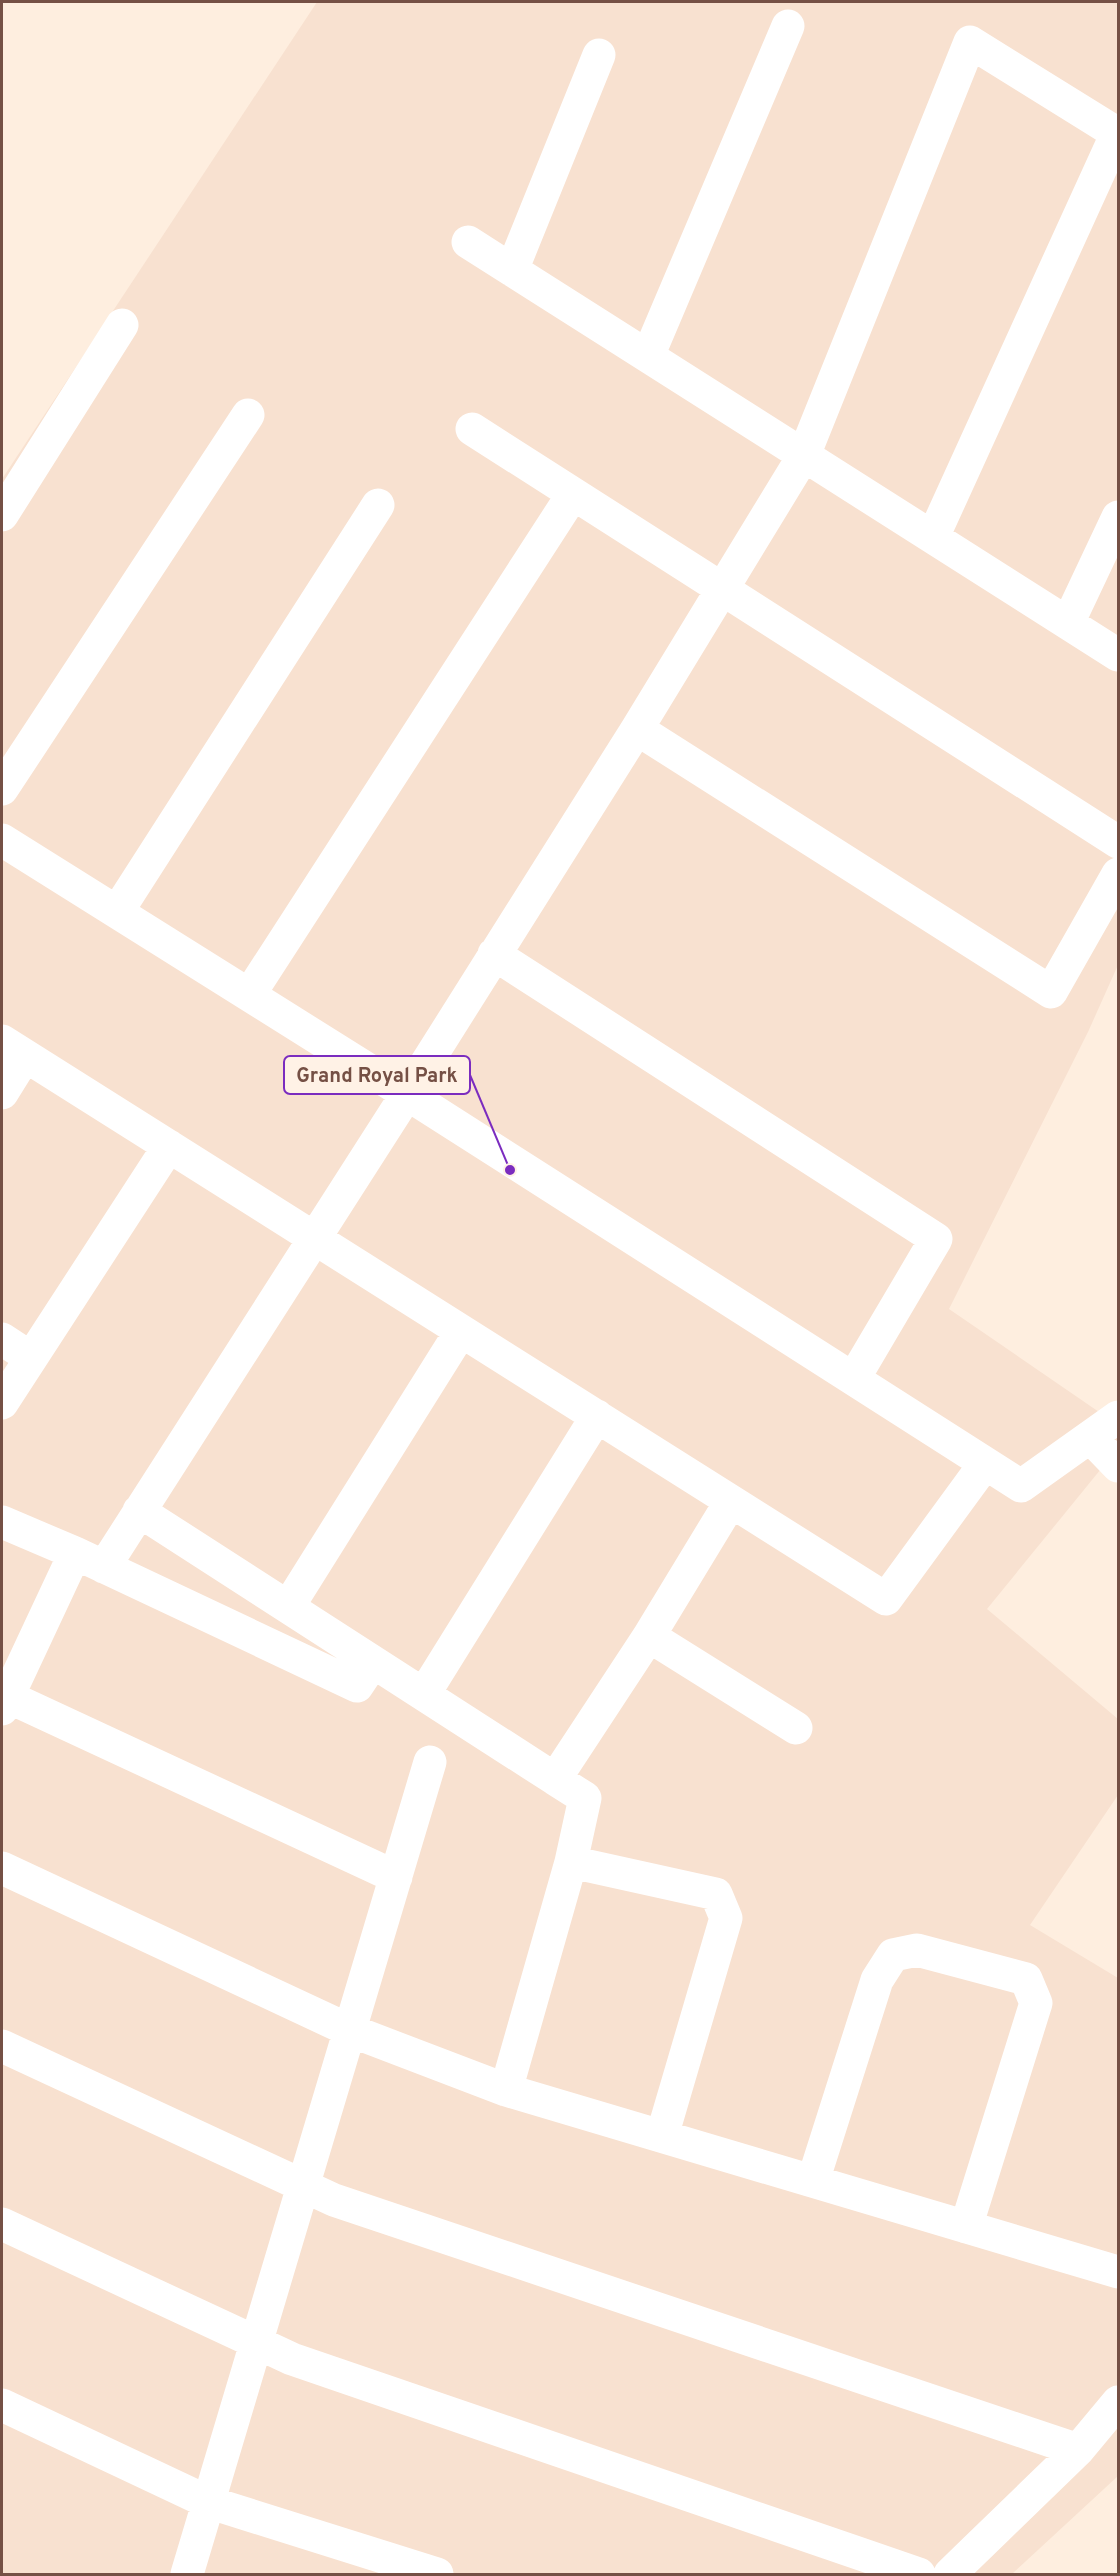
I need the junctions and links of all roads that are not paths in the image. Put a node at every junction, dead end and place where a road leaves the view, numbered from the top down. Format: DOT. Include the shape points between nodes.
graph roads {
  1 [pos="788,26"];
  2 [pos="599,55"];
  3 [pos="1118,133"];
  4 [pos="468,242"];
  5 [pos="512,270"];
  6 [pos="122,325"];
  7 [pos="648,356"];
  8 [pos="248,416"];
  9 [pos="472,429"];
  10 [pos="804,455"];
  11 [pos="573,494"];
  12 [pos="378,505"];
  13 [pos="2,515"];
  14 [pos="1119,517"];
  15 [pos="933,537"];
  16 [pos="723,590"];
  17 [pos="1068,623"];
  18 [pos="1119,655"];
  19 [pos="637,729"];
  20 [pos="2,789"];
  21 [pos="2,840"];
  22 [pos="1119,842"];
  23 [pos="1119,874"];
  24 [pos="117,912"];
  25 [pos="494,954"];
  26 [pos="249,995"];
  27 [pos="13,1048"];
  28 [pos="2,1093"];
  29 [pos="407,1094"];
  30 [pos="169,1146"];
  31 [pos="315,1238"];
  32 [pos="461,1331"];
  33 [pos="2,1339"];
  34 [pos="31,1358"];
  35 [pos="854,1378"];
  36 [pos="2,1403"];
  37 [pos="597,1416"];
  38 [pos="1119,1417"];
  39 [pos="1090,1437"];
  40 [pos="984,1465"];
  41 [pos="1119,1466"];
  42 [pos="731,1501"];
  43 [pos="139,1511"];
  44 [pos="2,1522"];
  45 [pos="89,1560"];
  46 [pos="288,1607"];
  47 [pos="649,1636"];
  48 [pos="373,1662"];
  49 [pos="424,1694"];
  50 [pos="3,1700"];
  51 [pos="796,1728"];
  52 [pos="430,1762"];
  53 [pos="555,1779"];
  54 [pos="571,1862"];
  55 [pos="2,1868"];
  56 [pos="396,1877"];
  57 [pos="349,2030"];
  58 [pos="2,2046"];
  59 [pos="507,2090"];
  60 [pos="662,2136"];
  61 [pos="813,2181"];
  62 [pos="304,2186"];
  63 [pos="2,2224"];
  64 [pos="966,2227"];
  65 [pos="1119,2272"];
  66 [pos="256,2342"];
  67 [pos="1119,2402"];
  68 [pos="2,2405"];
  69 [pos="1078,2450"];
  70 [pos="208,2502"];
  71 [pos="187,2574"];
  72 [pos="436,2574"];
  73 [pos="919,2574"];
  74 [pos="950,2574"];
  1 -- 7 [label="street"];
  2 -- 5 [label="street"];
  3 -- 10 [label="street" via="970,42"];
  3 -- 15 [label="street"];
  4 -- 5 [label="street"];
  5 -- 7 [label="street"];
  6 -- 13 [label="street"];
  7 -- 10 [label="street"];
  8 -- 20 [label="street"];
  9 -- 11 [label="street"];
  10 -- 15 [label="street"];
  10 -- 16 [label="street"];
  11 -- 16 [label="street"];
  11 -- 26 [label="street"];
  12 -- 24 [label="street"];
  14 -- 17 [label="street"];
  15 -- 17 [label="street"];
  16 -- 19 [label="street"];
  16 -- 22 [label="street"];
  17 -- 18 [label="street"];
  19 -- 23 [label="street" via="1051,992"];
  19 -- 25 [label="street"];
  21 -- 24 [label="street"];
  24 -- 26 [label="street"];
  25 -- 29 [label="street"];
  25 -- 35 [label="street" via="936,1239"];
  26 -- 29 [label="street"];
  27 -- 28 [label="street"];
  27 -- 30 [label="street"];
  29 -- 31 [label="street"];
  29 -- 35 [label="street"];
  30 -- 31 [label="street"];
  30 -- 34 [label="street"];
  31 -- 32 [label="street"];
  31 -- 43 [label="street"];
  32 -- 37 [label="street"];
  32 -- 46 [label="street"];
  33 -- 34 [label="street"];
  34 -- 36 [label="street"];
  35 -- 40 [label="street"];
  37 -- 42 [label="street"];
  37 -- 49 [label="street"];
  38 -- 39 [label="street"];
  39 -- 40 [label="street" via="1021,1486"];
  39 -- 41 [label="street"];
  40 -- 42 [label="street" via="886,1599"];
  42 -- 47 [label="street"];
  43 -- 45 [label="street"];
  43 -- 46 [label="street"];
  44 -- 45 [label="street"];
  45 -- 48 [label="street" via="357,1686"];
  45 -- 50 [label="street"];
  46 -- 48 [label="street"];
  47 -- 51 [label="street"];
  47 -- 53 [label="street"];
  48 -- 49 [label="street"];
  49 -- 53 [label="street"];
  50 -- 56 [label="street"];
  52 -- 56 [label="street"];
  53 -- 54 [label="street" via="585,1798"];
  54 -- 59 [label="street"];
  54 -- 60 [label="street" via="716,1894 726,1918"];
  55 -- 57 [label="street"];
  56 -- 57 [label="street"];
  57 -- 59 [label="street"];
  57 -- 62 [label="street"];
  58 -- 62 [label="street"];
  59 -- 60 [label="street"];
  60 -- 61 [label="street"];
  61 -- 64 [label="street"];
  61 -- 64 [label="street" via="877,1980 893,1955 917,1950 1026,1979 1036,2004"];
  62 -- 66 [label="street"];
  62 -- 69 [label="street" via="334,2200"];
  63 -- 66 [label="street"];
  64 -- 65 [label="street"];
  66 -- 70 [label="street"];
  66 -- 73 [label="street" via="292,2359"];
  67 -- 69 [label="street"];
  68 -- 70 [label="street"];
  69 -- 74 [label="street"];
  70 -- 71 [label="street"];
  70 -- 72 [label="street"];
}
